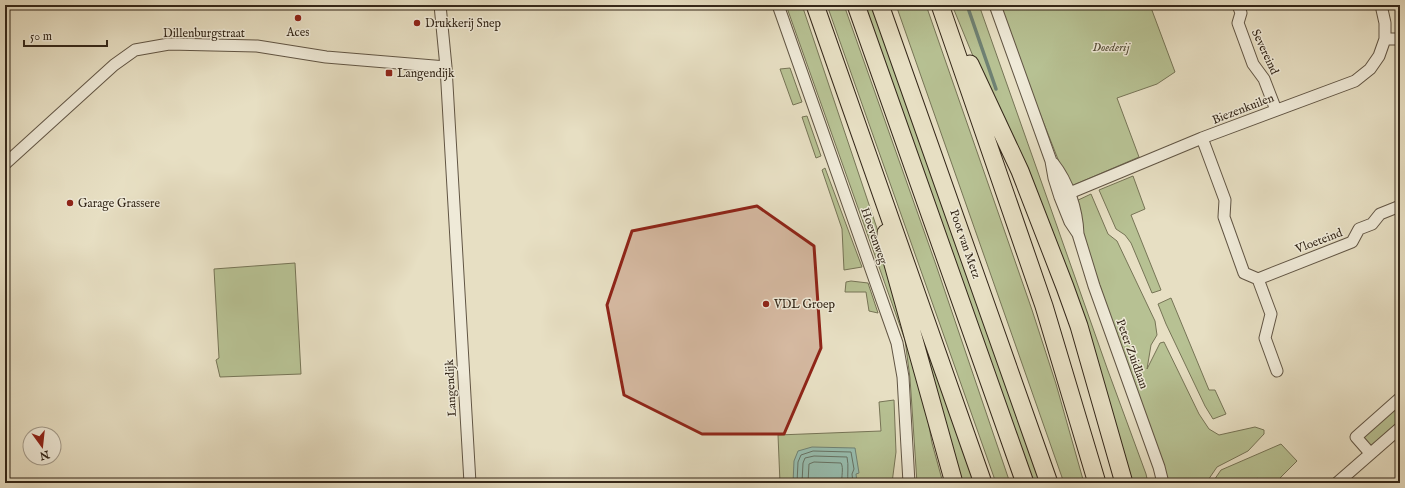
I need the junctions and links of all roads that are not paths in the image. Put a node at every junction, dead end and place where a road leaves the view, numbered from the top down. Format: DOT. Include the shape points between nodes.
graph roads {
  1 [pos="440,5"];
  2 [pos="778,5"];
  3 [pos="815,5"];
  4 [pos="856,5"];
  5 [pos="880,5"];
  6 [pos="940,5"];
  7 [pos="995,5"];
  8 [pos="1238,5"];
  9 [pos="1381,5"];
  10 [pos="949,30"];
  11 [pos="1385,39"];
  12 [pos="1400,39"];
  13 [pos="446,67"];
  14 [pos="1276,110"];
  15 [pos="1202,138"];
  16 [pos="5,164"];
  17 [pos="1065,195"];
  18 [pos="1400,206"];
  19 [pos="885,207"];
  20 [pos="1258,279"];
  21 [pos="1277,371"];
  22 [pos="1400,398"];
  23 [pos="1400,428"];
  24 [pos="1370,453"];
  25 [pos="470,483"];
  26 [pos="909,483"];
  27 [pos="954,483"];
  28 [pos="983,483"];
  29 [pos="1025,483"];
  30 [pos="1049,483"];
  31 [pos="1097,483"];
  32 [pos="1124,483"];
  33 [pos="1163,483"];
  34 [pos="1337,483"];
  1 -- 13 [label="street, Langendijk"];
  2 -- 26 [label="street, Hoevenweg" via="897,343 903,377"];
  3 -- 19 [label="highway"];
  4 -- 29 [label="highway, Poot van Metz"];
  5 -- 30 [label="highway, Poot van Metz"];
  6 -- 10 [label="highway"];
  7 -- 17 [label="street, Peter Zuidlaan" via="1051,161 1061,174"];
  8 -- 14 [label="street, Severeind" via="1241,13 1238,24 1253,64 1264,79"];
  9 -- 11 [label="street, Biezenkuilen"];
  10 -- 31 [label="highway" via="1044,306"];
  10 -- 32 [label="highway" via="972,66 1020,171 1050,248 1079,326"];
  11 -- 12 [label="street"];
  11 -- 14 [label="street, Biezenkuilen" via="1379,56 1370,69 1355,81"];
  13 -- 16 [label="street, Dillenburgstraat" via="326,56 257,46 169,44 135,50 114,65"];
  13 -- 25 [label="street, Langendijk"];
  14 -- 15 [label="street, Biezenkuilen"];
  15 -- 17 [label="street, Biezenkuilen"];
  15 -- 20 [label="street" via="1224,200 1224,217 1244,273"];
  17 -- 33 [label="street, Peter Zuidlaan" via="1078,220 1078,234 1094,286"];
  18 -- 20 [label="street, Vloeteind" via="1380,214 1372,224 1359,229 1352,242"];
  19 -- 27 [label="highway" via="886,239"];
  19 -- 28 [label="highway"];
  20 -- 21 [label="street" via="1271,314 1265,338"];
  22 -- 24 [label="street" via="1356,437"];
  23 -- 24 [label="street"];
  24 -- 34 [label="street"];
}
